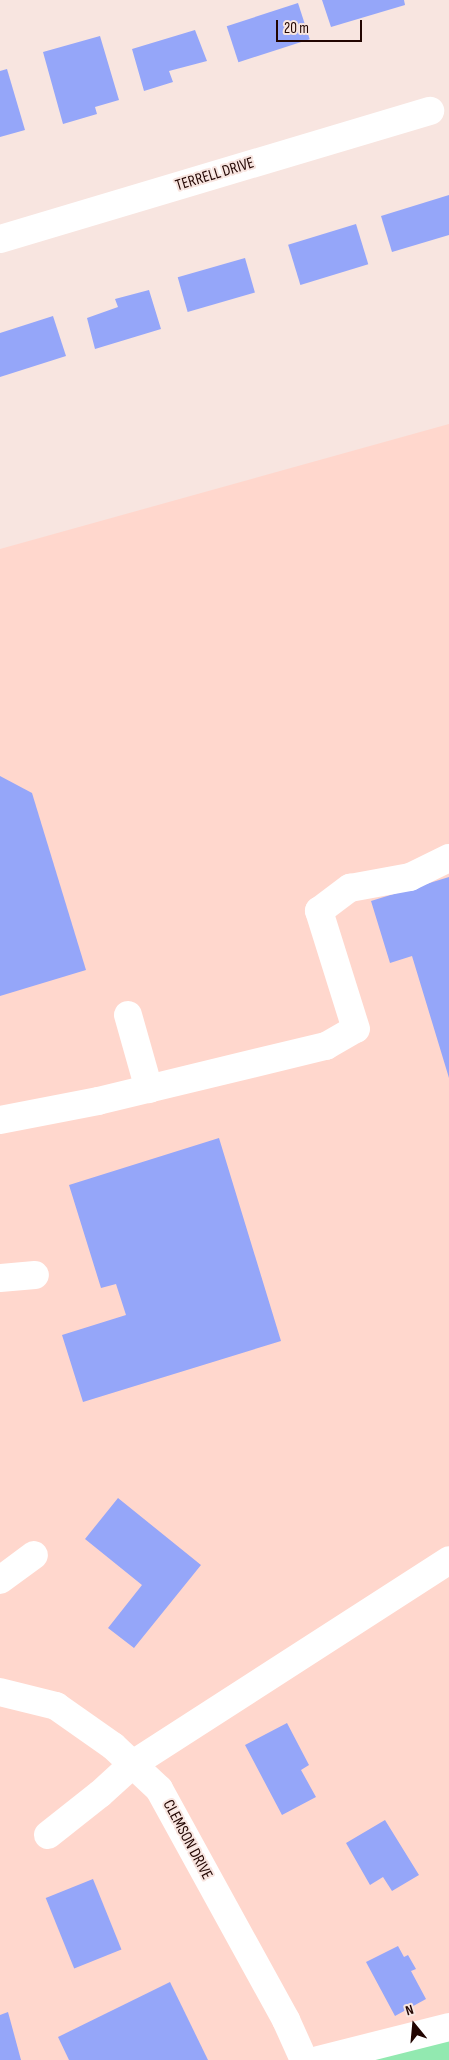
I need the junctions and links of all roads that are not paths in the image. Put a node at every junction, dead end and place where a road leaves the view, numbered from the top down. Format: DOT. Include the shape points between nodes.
graph roads {
  1 [pos="430,111"];
  2 [pos="0,239"];
  3 [pos="449,858"];
  4 [pos="128,1015"];
  5 [pos="149,1088"];
  6 [pos="0,1120"];
  7 [pos="35,1275"];
  8 [pos="0,1278"];
  9 [pos="34,1555"];
  10 [pos="449,1560"];
  11 [pos="0,1580"];
  12 [pos="0,1692"];
  13 [pos="133,1764"];
  14 [pos="48,1835"];
  15 [pos="449,2027"];
  16 [pos="304,2060"];
  17 [pos="318,2060"];
  1 -- 2 [label="street, TERRELL DRIVE"];
  3 -- 5 [label="street" via="410,878 350,888 319,911 356,1029 326,1046"];
  4 -- 5 [label="street"];
  5 -- 6 [label="street"];
  7 -- 8 [label="street"];
  9 -- 11 [label="street"];
  10 -- 13 [label="street"];
  12 -- 13 [label="street, CLEMSON DRIVE" via="56,1706"];
  13 -- 14 [label="street"];
  13 -- 16 [label="street, CLEMSON DRIVE" via="160,1788 286,2020"];
  15 -- 17 [label="street"];
}
